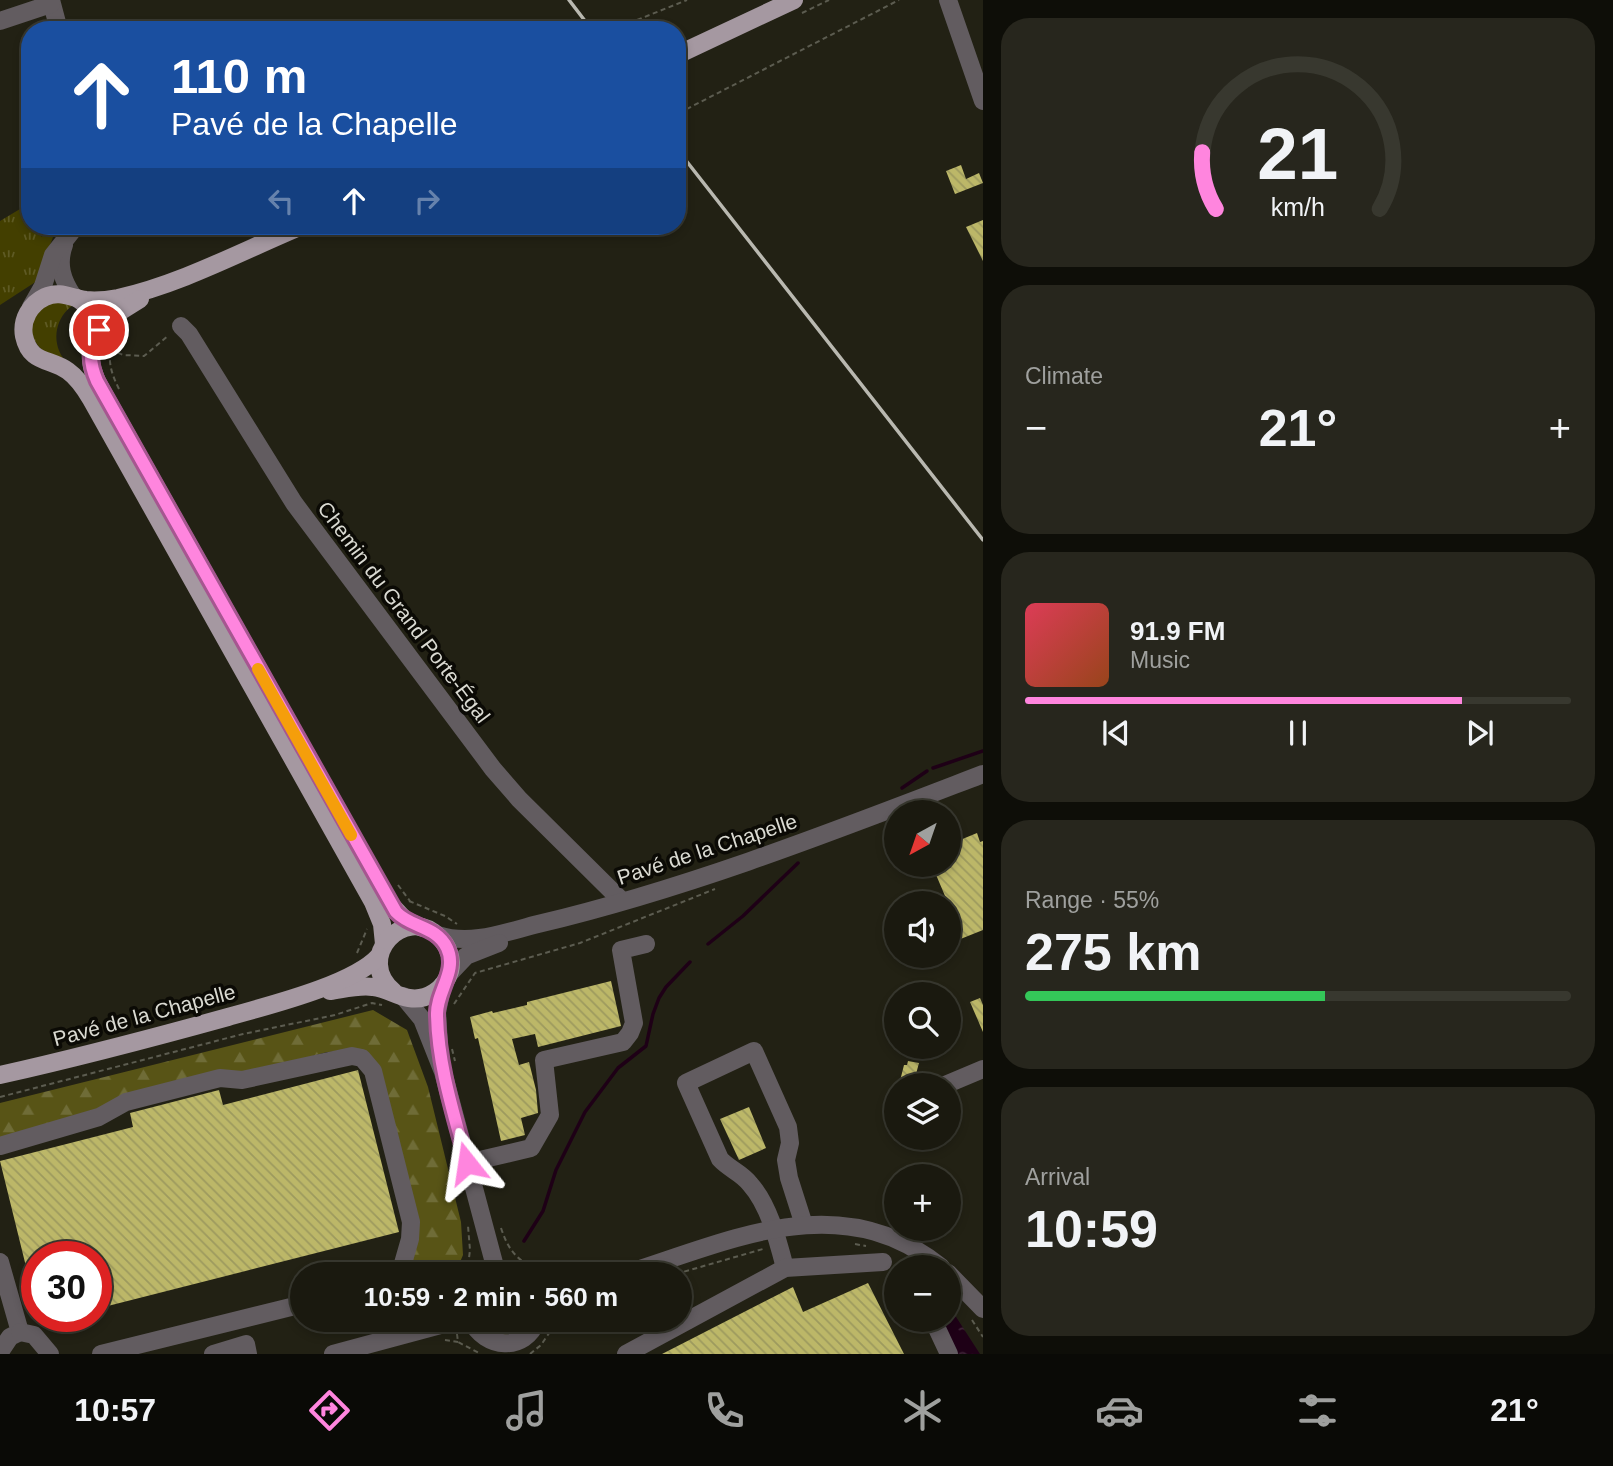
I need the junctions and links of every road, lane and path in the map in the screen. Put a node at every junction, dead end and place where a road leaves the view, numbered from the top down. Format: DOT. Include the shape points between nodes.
graph roads {
  1 [pos="687,0"];
  2 [pos="793,0"];
  3 [pos="899,0"];
  4 [pos="948,0"];
  5 [pos="51,2"];
  6 [pos="637,20"];
  7 [pos="0,21"];
  8 [pos="56,21"];
  9 [pos="686,51"];
  10 [pos="983,101"];
  11 [pos="686,109"];
  12 [pos="69,235"];
  13 [pos="70,235"];
  14 [pos="281,235"];
  15 [pos="177,279"];
  16 [pos="75,297"];
  17 [pos="32,307"];
  18 [pos="126,324"];
  19 [pos="181,326"];
  20 [pos="93,340"];
  21 [pos="110,349"];
  22 [pos="56,365"];
  23 [pos="118,387"];
  24 [pos="983,774"];
  25 [pos="397,884"];
  26 [pos="720,887"];
  27 [pos="410,901"];
  28 [pos="622,901"];
  29 [pos="578,915"];
  30 [pos="431,932"];
  31 [pos="646,944"];
  32 [pos="382,950"];
  33 [pos="475,974"];
  34 [pos="446,979"];
  35 [pos="399,994"];
  36 [pos="299,996"];
  37 [pos="372,1003"];
  38 [pos="983,1069"];
  39 [pos="443,1072"];
  40 [pos="0,1075"];
  41 [pos="961,1078"];
  42 [pos="0,1097"];
  43 [pos="0,1146"];
  44 [pos="467,1163"];
  45 [pos="804,1226"];
  46 [pos="773,1229"];
  47 [pos="884,1233"];
  48 [pos="899,1241"];
  49 [pos="923,1255"];
  50 [pos="0,1262"];
  51 [pos="403,1262"];
  52 [pos="494,1262"];
  53 [pos="664,1262"];
  54 [pos="884,1266"];
  55 [pos="785,1268"];
  56 [pos="961,1286"];
  57 [pos="290,1307"];
  58 [pos="983,1309"];
  59 [pos="239,1319"];
  60 [pos="218,1325"];
  61 [pos="20,1332"];
  62 [pos="416,1332"];
  63 [pos="460,1332"];
  64 [pos="477,1332"];
  65 [pos="530,1332"];
  66 [pos="939,1332"];
  67 [pos="247,1349"];
  68 [pos="0,1352"];
  69 [pos="219,1352"];
  70 [pos="477,1353"];
  71 [pos="50,1354"];
  72 [pos="101,1354"];
  73 [pos="333,1354"];
  74 [pos="481,1354"];
  75 [pos="626,1354"];
  76 [pos="949,1354"];
  1 -- 6 [label="path"];
  2 -- 9 [label="main road"];
  3 -- 11 [label="path"];
  4 -- 10 [label="street"];
  5 -- 7 [label="street"];
  5 -- 8 [label="street"];
  12 -- 17 [label="street" via="53,255"];
  13 -- 16 [label="street" via="60,266"];
  14 -- 15 [label="main road"];
  15 -- 16 [label="main road" via="115,298"];
  15 -- 20 [label="main road" via="115,314"];
  16 -- 17 [label="main road" via="48,295"];
  16 -- 20 [label="main road" via="92,315"];
  17 -- 22 [label="main road" via="25,320 25,341 37,357"];
  18 -- 21 [label="path"];
  19 -- 21 [label="path" via="144,356"];
  19 -- 28 [label="street, Chemin du Grand Porte-Égal" via="294,503 493,769"];
  20 -- 22 [label="main road" via="78,360"];
  20 -- 30 [label="main road" via="91,360 97,381 353,840 396,912"];
  21 -- 23 [label="path" via="108,359"];
  22 -- 32 [label="main road" via="79,381 98,412 373,902 382,924"];
  24 -- 28 [label="street, Pavé de la Chapelle" via="752,860"];
  25 -- 27 [label="path"];
  26 -- 33 [label="path" via="580,943"];
  28 -- 29 [label="street, Pavé de la Chapelle"];
  29 -- 30 [label="street, Pavé de la Chapelle" via="483,937 453,939"];
  29 -- 34 [label="street" via="475,951 459,961"];
  30 -- 32 [label="main road, Pavé de la Chapelle" via="411,927 399,930"];
  30 -- 34 [label="main road" via="449,953"];
  31 -- 44 [label="street" via="621,950 634,1023 623,1042 544,1060 550,1115 531,1147"];
  32 -- 35 [label="main road" via="382,976"];
  32 -- 36 [label="main road, Pavé de la Chapelle" via="359,971"];
  34 -- 35 [label="main road, Pavé de la Chapelle" via="425,997"];
  34 -- 39 [label="street" via="437,1012"];
  35 -- 36 [label="main road, Pavé de la Chapelle" via="365,986"];
  35 -- 39 [label="street" via="422,1019"];
  36 -- 40 [label="main road, Pavé de la Chapelle"];
  37 -- 42 [label="path"];
  38 -- 41 [label="street"];
  39 -- 44 [label="street"];
  43 -- 51 [label="street" via="99,1117 126,1102 220,1078 242,1080 352,1056 362,1058 373,1071 411,1222"];
  44 -- 52 [label="street"];
  45 -- 46 [label="street"];
  45 -- 46 [label="street" via="786,1160 788,1127 754,1052 686,1083 720,1159 749,1182"];
  45 -- 47 [label="street" via="843,1224"];
  46 -- 53 [label="street"];
  46 -- 55 [label="street"];
  48 -- 49 [label="street"];
  50 -- 61 [label="street"];
  54 -- 55 [label="street"];
  55 -- 75 [label="street"];
  56 -- 58 [label="street"];
  57 -- 59 [label="street"];
  59 -- 60 [label="street"];
  59 -- 67 [label="street"];
  60 -- 69 [label="street"];
  60 -- 72 [label="street"];
  61 -- 68 [label="street" via="10,1337"];
  61 -- 71 [label="street" via="34,1335"];
  62 -- 73 [label="street"];
  63 -- 70 [label="path" via="458,1342"];
  64 -- 65 [label="street" via="506,1344 518,1342"];
  66 -- 76 [label="street"];
  67 -- 69 [label="street"];
  70 -- 74 [label="path"];
}
